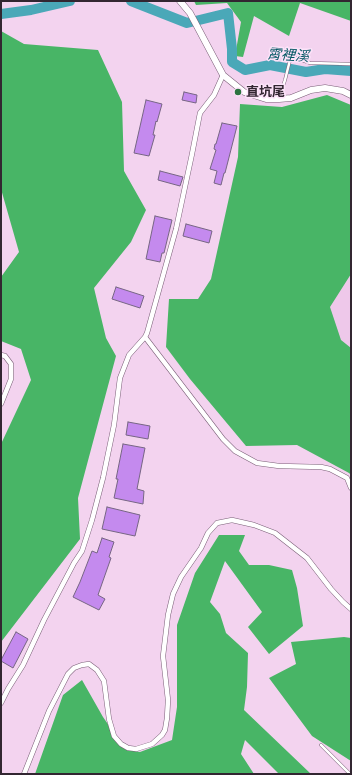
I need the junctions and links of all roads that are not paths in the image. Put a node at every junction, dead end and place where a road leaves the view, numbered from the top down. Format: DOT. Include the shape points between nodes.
graph roads {
  1 [pos="180,1"];
  2 [pos="351,64"];
  3 [pos="223,75"];
  4 [pos="351,95"];
  5 [pos="279,100"];
  6 [pos="145,337"];
  7 [pos="1,355"];
  8 [pos="1,404"];
  9 [pos="351,488"];
  10 [pos="351,609"];
  11 [pos="1,703"];
  12 [pos="321,745"];
  13 [pos="24,774"];
  14 [pos="350,774"];
  1 -- 3 [label="street" via="190,13"];
  2 -- 5 [label="lane" via="310,63 291,56"];
  3 -- 5 [label="street" via="244,92"];
  3 -- 6 [label="street" via="214,95 200,113 176,229"];
  4 -- 5 [label="street" via="325,88"];
  6 -- 9 [label="street" via="222,439 235,451 257,464 330,469 347,478"];
  6 -- 11 [label="street" via="129,355 120,378 103,478 82,551"];
  7 -- 8 [label="street" via="11,364 11,379"];
  10 -- 13 [label="street" via="331,589 307,558 275,533 232,520 217,523 181,577 173,594 163,656 168,700 165,730 162,735 152,744 136,749 121,744 114,736 109,719 104,681 97,670 89,664 82,665 68,674 49,710"];
  12 -- 14 [label="lane"];
}
